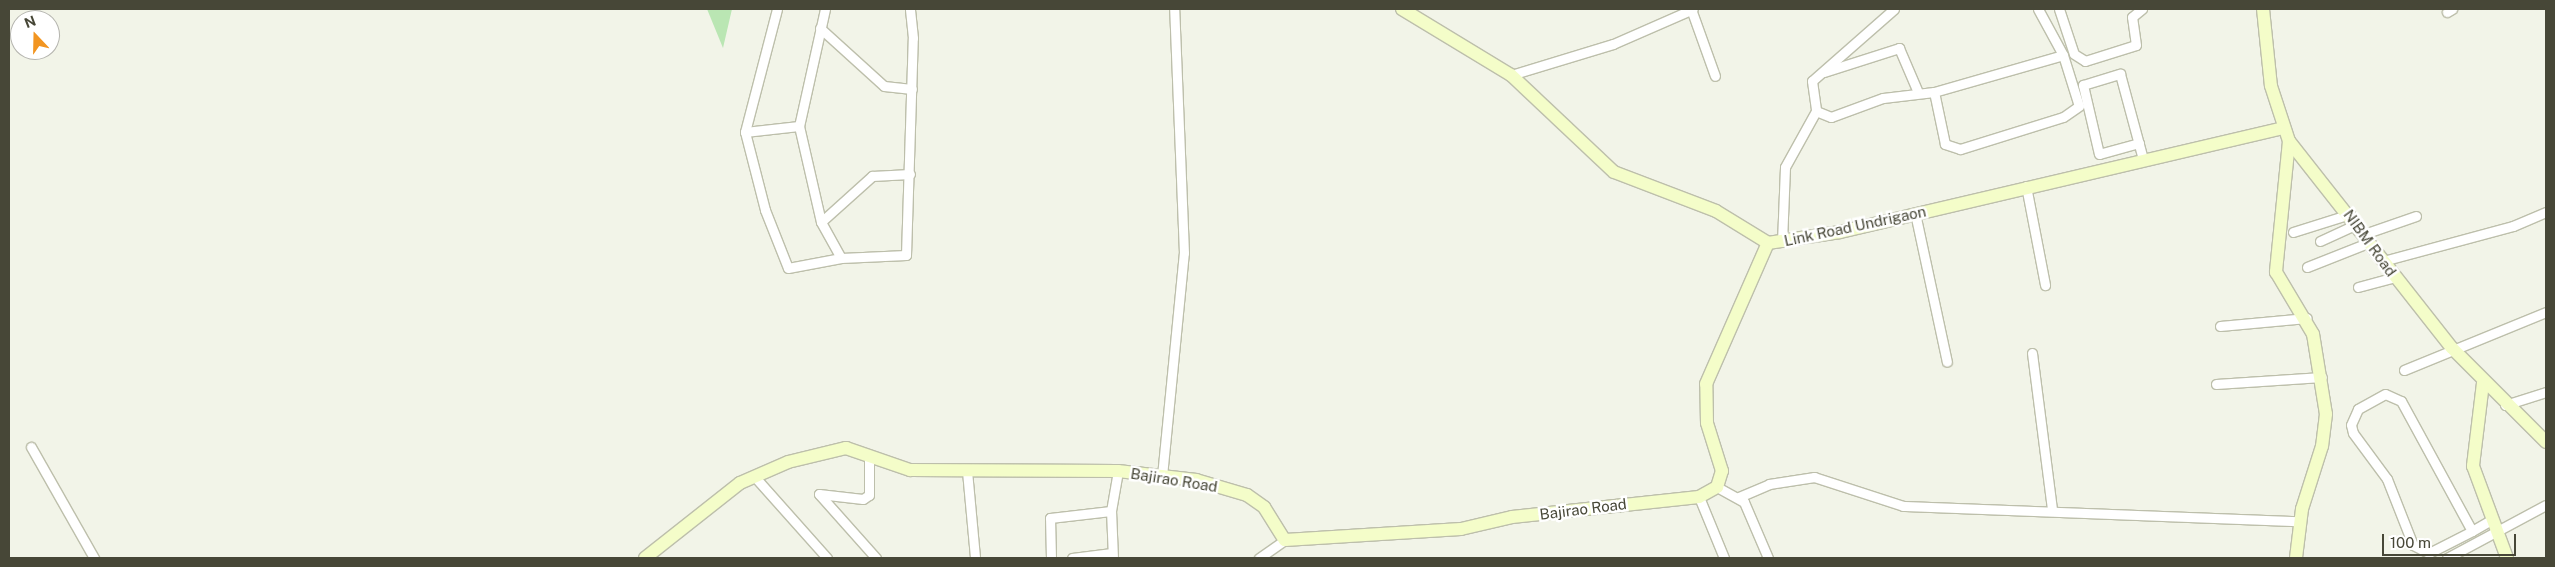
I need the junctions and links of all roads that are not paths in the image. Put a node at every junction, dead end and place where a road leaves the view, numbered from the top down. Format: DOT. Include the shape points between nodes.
graph roads {
  1 [pos="777,9"];
  2 [pos="825,9"];
  3 [pos="910,9"];
  4 [pos="1174,9"];
  5 [pos="1402,9"];
  6 [pos="1691,9"];
  7 [pos="1894,9"];
  8 [pos="2038,9"];
  9 [pos="2059,9"];
  10 [pos="2142,9"];
  11 [pos="2263,9"];
  12 [pos="820,28"];
  13 [pos="2063,55"];
  14 [pos="1818,74"];
  15 [pos="1511,75"];
  16 [pos="1715,76"];
  17 [pos="912,89"];
  18 [pos="1917,90"];
  19 [pos="1934,92"];
  20 [pos="1816,111"];
  21 [pos="798,126"];
  22 [pos="2283,128"];
  23 [pos="745,132"];
  24 [pos="2289,141"];
  25 [pos="2139,143"];
  26 [pos="2143,158"];
  27 [pos="910,174"];
  28 [pos="2026,186"];
  29 [pos="2546,212"];
  30 [pos="1915,213"];
  31 [pos="2416,216"];
  32 [pos="821,222"];
  33 [pos="2360,228"];
  34 [pos="2293,232"];
  35 [pos="2320,240"];
  36 [pos="1782,242"];
  37 [pos="1768,243"];
  38 [pos="841,258"];
  39 [pos="2383,261"];
  40 [pos="2306,266"];
  41 [pos="2395,277"];
  42 [pos="2045,285"];
  43 [pos="2358,287"];
  44 [pos="2546,312"];
  45 [pos="2307,318"];
  46 [pos="2220,326"];
  47 [pos="2452,348"];
  48 [pos="2032,353"];
  49 [pos="1947,362"];
  50 [pos="2404,370"];
  51 [pos="2322,377"];
  52 [pos="2484,383"];
  53 [pos="2216,384"];
  54 [pos="2546,392"];
  55 [pos="2505,405"];
  56 [pos="2546,442"];
  57 [pos="31,447"];
  58 [pos="869,455"];
  59 [pos="967,471"];
  60 [pos="1118,471"];
  61 [pos="754,476"];
  62 [pos="1162,476"];
  63 [pos="1717,487"];
  64 [pos="1699,497"];
  65 [pos="1739,497"];
  66 [pos="2546,505"];
  67 [pos="2052,509"];
  68 [pos="1111,511"];
  69 [pos="2300,521"];
  70 [pos="2493,526"];
  71 [pos="2472,531"];
  72 [pos="1285,540"];
  73 [pos="1112,556"];
  74 [pos="94,558"];
  75 [pos="645,558"];
  76 [pos="827,558"];
  77 [pos="876,558"];
  78 [pos="975,558"];
  79 [pos="1051,558"];
  80 [pos="1072,558"];
  81 [pos="1260,558"];
  82 [pos="1724,558"];
  83 [pos="1768,558"];
  84 [pos="2296,558"];
  85 [pos="2447,558"];
  86 [pos="2507,558"];
  1 -- 23 [label="street"];
  2 -- 12 [label="street"];
  3 -- 17 [label="street"];
  4 -- 62 [label="street" via="1184,253"];
  5 -- 15 [label="street, Link Road Undrigaon"];
  6 -- 15 [label="street" via="1613,44"];
  6 -- 16 [label="street"];
  7 -- 14 [label="street"];
  8 -- 13 [label="street"];
  9 -- 10 [label="street" via="2074,54 2085,61 2136,45 2132,16"];
  11 -- 22 [label="street, NIBM Road" via="2271,86"];
  12 -- 17 [label="street" via="884,86"];
  12 -- 21 [label="street"];
  13 -- 19 [label="street"];
  13 -- 19 [label="street" via="2079,106 2072,113 1960,149 1945,144 1939,132"];
  14 -- 18 [label="street" via="1899,48"];
  14 -- 20 [label="street" via="1812,81"];
  15 -- 37 [label="street, Link Road Undrigaon" via="1614,172 1716,211"];
  17 -- 27 [label="street"];
  18 -- 19 [label="street"];
  18 -- 20 [label="street" via="1831,117"];
  20 -- 36 [label="street" via="1785,167"];
  21 -- 23 [label="street"];
  21 -- 32 [label="street"];
  22 -- 24 [label="street, NIBM Road"];
  22 -- 26 [label="street, Link Road Undrigaon"];
  23 -- 38 [label="street" via="765,210 788,268"];
  24 -- 33 [label="street, NIBM Road"];
  24 -- 45 [label="street" via="2276,265 2279,279"];
  25 -- 25 [label="street" via="2120,74 2083,85 2099,154"];
  25 -- 26 [label="street"];
  26 -- 28 [label="street, Link Road Undrigaon"];
  27 -- 32 [label="street" via="872,176"];
  27 -- 38 [label="street" via="906,255"];
  28 -- 30 [label="street, Link Road Undrigaon"];
  28 -- 42 [label="street"];
  29 -- 39 [label="street" via="2514,226"];
  30 -- 36 [label="street, Link Road Undrigaon"];
  30 -- 49 [label="street"];
  31 -- 33 [label="street"];
  32 -- 38 [label="street"];
  33 -- 34 [label="street"];
  33 -- 35 [label="street"];
  33 -- 39 [label="street, NIBM Road"];
  33 -- 40 [label="street"];
  36 -- 37 [label="street, Link Road Undrigaon"];
  37 -- 63 [label="street" via="1706,384 1707,423 1722,471"];
  39 -- 41 [label="street, NIBM Road"];
  41 -- 43 [label="street"];
  41 -- 47 [label="street, NIBM Road"];
  44 -- 47 [label="street"];
  45 -- 46 [label="street"];
  45 -- 51 [label="street"];
  47 -- 50 [label="street"];
  47 -- 52 [label="street, NIBM Road"];
  48 -- 67 [label="street"];
  51 -- 53 [label="street"];
  51 -- 69 [label="street" via="2324,435"];
  52 -- 55 [label="street, NIBM Road"];
  52 -- 70 [label="street" via="2473,466"];
  54 -- 55 [label="street"];
  55 -- 56 [label="street, NIBM Road"];
  57 -- 74 [label="street"];
  58 -- 59 [label="street, Bajirao Road" via="910,470"];
  58 -- 61 [label="street, Bajirao Road" via="846,448 788,462"];
  58 -- 77 [label="street" via="868,495 863,499 819,494"];
  59 -- 60 [label="street, Bajirao Road"];
  59 -- 78 [label="street"];
  60 -- 62 [label="street, Bajirao Road"];
  60 -- 68 [label="street"];
  61 -- 75 [label="street, Bajirao Road" via="719,497"];
  61 -- 76 [label="street"];
  62 -- 72 [label="street, Bajirao Road" via="1247,495 1264,507"];
  63 -- 64 [label="street, Bajirao Road"];
  63 -- 65 [label="street"];
  64 -- 72 [label="street, Bajirao Road" via="1512,518 1461,529"];
  64 -- 82 [label="street"];
  65 -- 67 [label="street" via="1769,484 1814,477 1903,506"];
  65 -- 83 [label="street" via="1748,508"];
  66 -- 70 [label="street"];
  67 -- 69 [label="street"];
  68 -- 73 [label="street"];
  68 -- 79 [label="street" via="1050,518"];
  69 -- 84 [label="street"];
  70 -- 71 [label="street"];
  70 -- 85 [label="street"];
  70 -- 86 [label="street"];
  71 -- 71 [label="street" via="2429,553 2413,545 2387,479 2353,434 2351,425 2358,409 2385,394 2401,402"];
  72 -- 81 [label="street"];
  73 -- 80 [label="street"];
}
